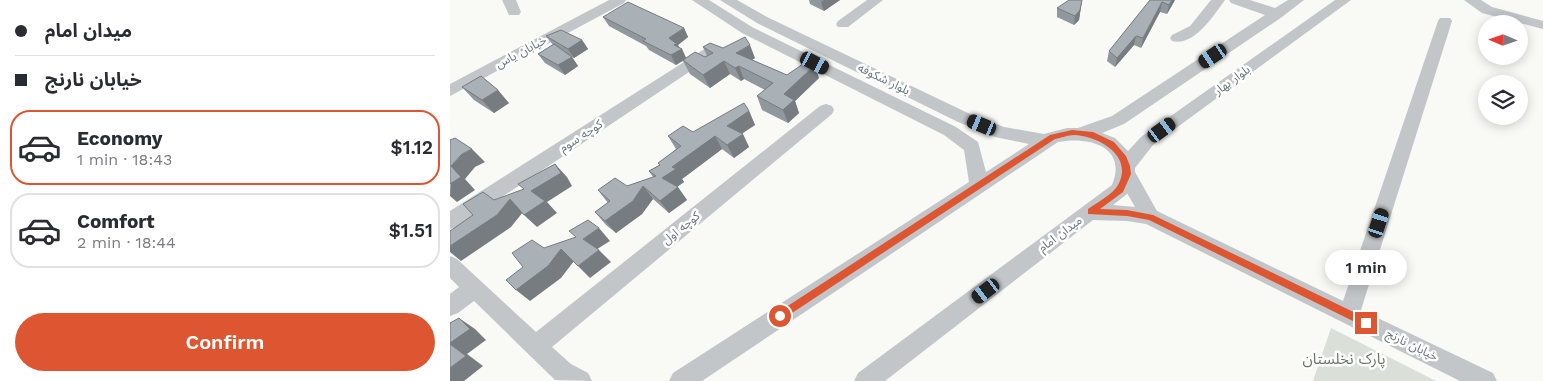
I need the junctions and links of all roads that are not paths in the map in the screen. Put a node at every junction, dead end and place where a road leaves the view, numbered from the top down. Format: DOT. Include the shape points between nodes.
graph roads {
  1 [pos="619,0"];
  2 [pos="699,0"];
  3 [pos="727,0"];
  4 [pos="876,0"];
  5 [pos="1218,0"];
  6 [pos="1236,0"];
  7 [pos="1297,0"];
  8 [pos="1344,0"];
  9 [pos="1470,0"];
  10 [pos="1481,0"];
  11 [pos="1277,14"];
  12 [pos="1506,15"];
  13 [pos="1445,21"];
  14 [pos="1528,21"];
  15 [pos="843,24"];
  16 [pos="1543,25"];
  17 [pos="1177,38"];
  18 [pos="711,51"];
  19 [pos="450,91"];
  20 [pos="826,110"];
  21 [pos="1083,133"];
  22 [pos="1046,141"];
  23 [pos="1126,170"];
  24 [pos="979,186"];
  25 [pos="1090,212"];
  26 [pos="1150,217"];
  27 [pos="450,221"];
  28 [pos="450,265"];
  29 [pos="459,299"];
  30 [pos="1349,314"];
  31 [pos="536,346"];
  32 [pos="569,378"];
  33 [pos="681,381"];
  34 [pos="866,381"];
  35 [pos="1485,381"];
  1 -- 19 [label="street, خیابان یاس"];
  2 -- 24 [label="street, بلوار شکوفه" via="747,30 950,131 972,147"];
  3 -- 22 [label="street, بلوار شکوفه" via="964,118 1001,133"];
  4 -- 15 [label="street"];
  5 -- 17 [label="street" via="1196,29"];
  6 -- 11 [label="street"];
  7 -- 11 [label="street"];
  8 -- 23 [label="street, بلوار بهار" via="1147,141"];
  9 -- 12 [label="street" via="1487,10"];
  10 -- 12 [label="street"];
  11 -- 21 [label="street" via="1118,120"];
  13 -- 30 [label="street"];
  14 -- 16 [label="street"];
  18 -- 27 [label="street, کوچه سوم"];
  20 -- 31 [label="street, کوچه اول"];
  21 -- 22 [label="street" via="1062,134"];
  21 -- 23 [label="street" via="1111,144 1123,158"];
  22 -- 24 [label="street"];
  23 -- 25 [label="street, میدان امام" via="1120,189"];
  23 -- 26 [label="street"];
  24 -- 33 [label="street"];
  25 -- 26 [label="street, خیابان نارنج"];
  25 -- 34 [label="street, میدان امام"];
  26 -- 30 [label="street, خیابان نارنج"];
  28 -- 29 [label="street"];
  29 -- 31 [label="street"];
  30 -- 35 [label="street, خیابان نارنج"];
  31 -- 32 [label="street"];
}
